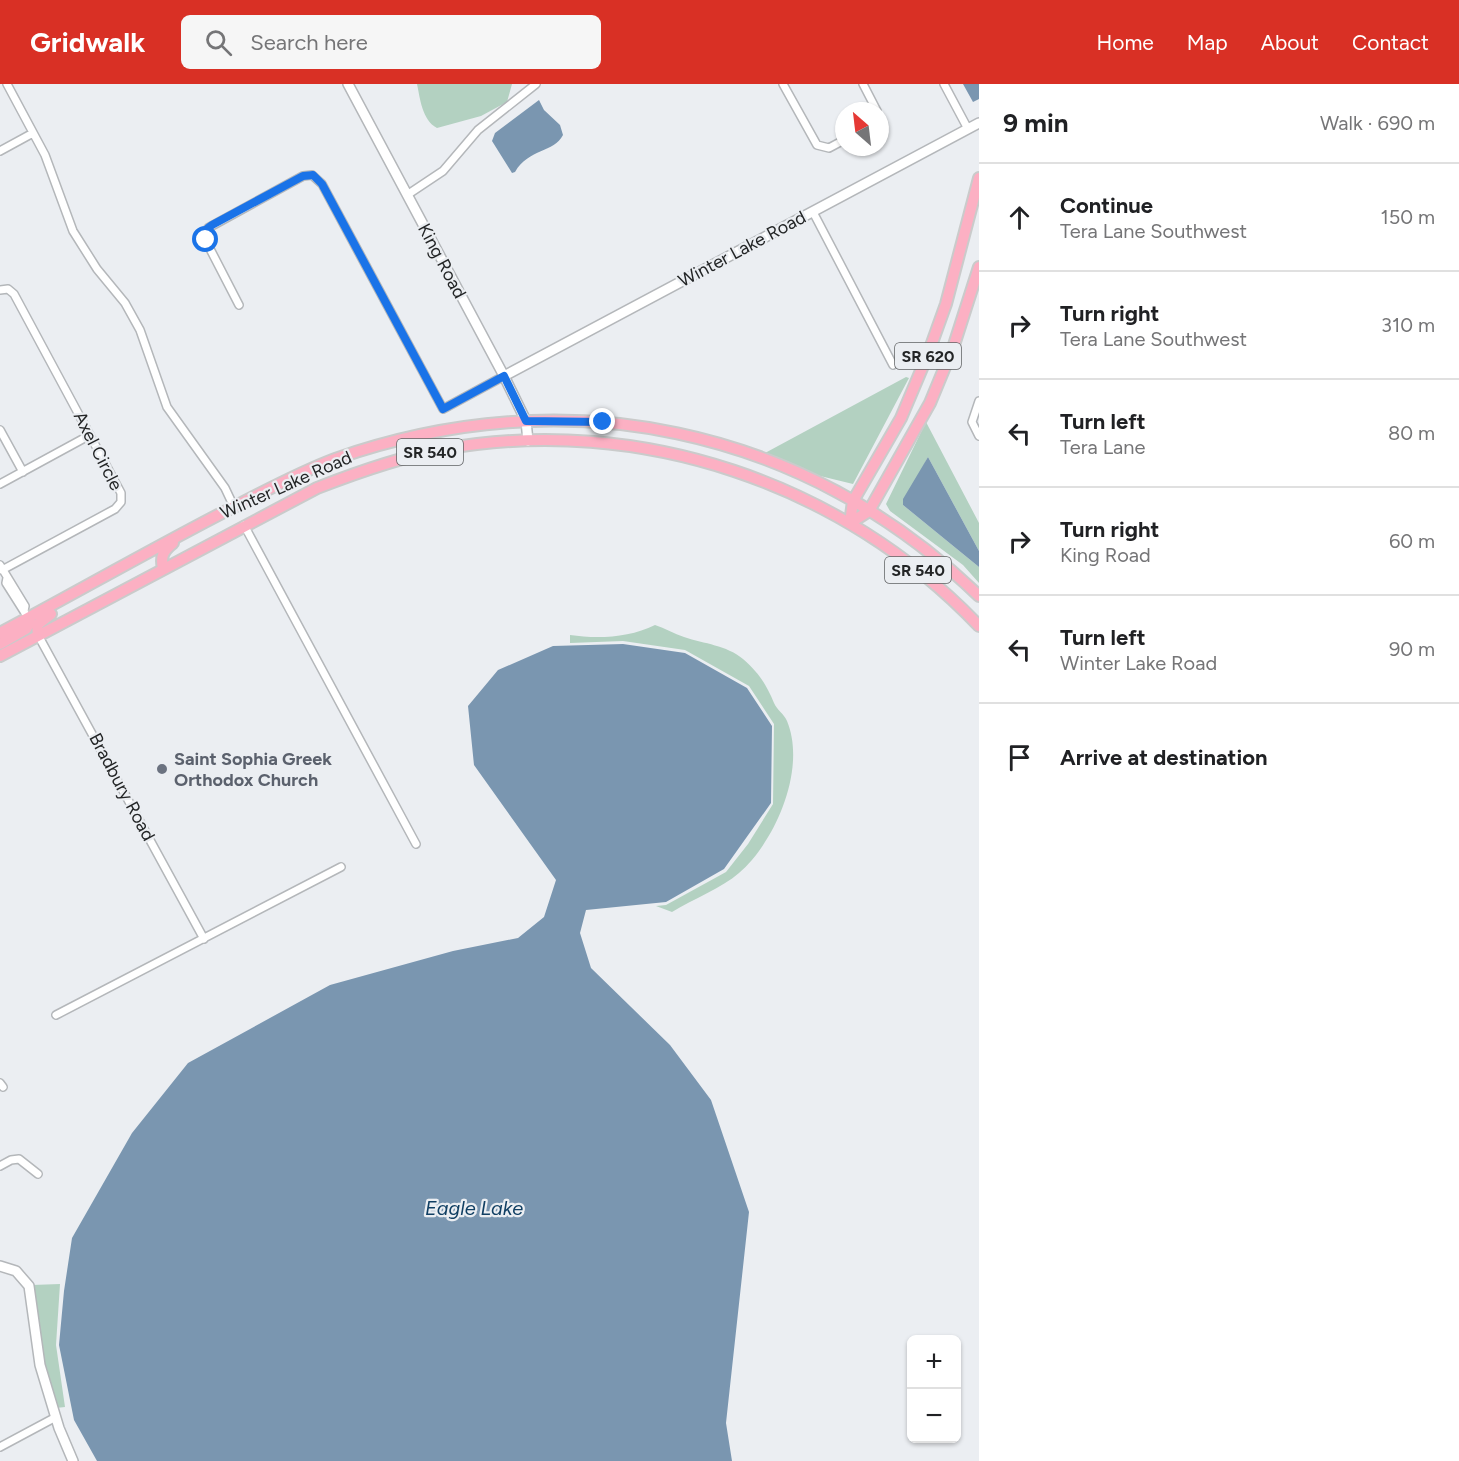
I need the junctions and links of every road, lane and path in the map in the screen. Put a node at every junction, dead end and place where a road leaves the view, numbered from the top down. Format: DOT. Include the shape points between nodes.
graph roads {
  1 [pos="7,84"];
  2 [pos="348,84"];
  3 [pos="536,84"];
  4 [pos="783,84"];
  5 [pos="863,84"];
  6 [pos="944,84"];
  7 [pos="872,102"];
  8 [pos="979,123"];
  9 [pos="968,129"];
  10 [pos="33,133"];
  11 [pos="835,145"];
  12 [pos="0,151"];
  13 [pos="979,178"];
  14 [pos="407,195"];
  15 [pos="813,212"];
  16 [pos="979,267"];
  17 [pos="0,290"];
  18 [pos="239,305"];
  19 [pos="893,365"];
  20 [pos="504,376"];
  21 [pos="979,401"];
  22 [pos="526,421"];
  23 [pos="0,430"];
  24 [pos="90,435"];
  25 [pos="979,436"];
  26 [pos="528,441"];
  27 [pos="23,472"];
  28 [pos="0,484"];
  29 [pos="853,501"];
  30 [pos="234,507"];
  31 [pos="869,511"];
  32 [pos="212,519"];
  33 [pos="850,523"];
  34 [pos="244,525"];
  35 [pos="1,568"];
  36 [pos="163,568"];
  37 [pos="103,577"];
  38 [pos="979,596"];
  39 [pos="26,614"];
  40 [pos="979,626"];
  41 [pos="0,633"];
  42 [pos="38,635"];
  43 [pos="0,644"];
  44 [pos="0,656"];
  45 [pos="416,844"];
  46 [pos="341,867"];
  47 [pos="204,939"];
  48 [pos="56,1015"];
  49 [pos="0,1166"];
  50 [pos="38,1173"];
  51 [pos="0,1266"];
  52 [pos="56,1417"];
  53 [pos="0,1447"];
  54 [pos="74,1461"];
  1 -- 10 [label="street"];
  2 -- 14 [label="street, King Road"];
  3 -- 14 [label="street" via="478,130 443,171"];
  4 -- 11 [label="street" via="817,145 829,148"];
  5 -- 7 [label="street"];
  6 -- 9 [label="street"];
  8 -- 9 [label="street, Winter Lake Road"];
  9 -- 15 [label="street, Winter Lake Road"];
  10 -- 12 [label="street"];
  10 -- 30 [label="street" via="73,231 140,330 167,407 225,488"];
  13 -- 29 [label="main road, SR 620" via="946,304 925,362 901,418"];
  14 -- 20 [label="street, King Road"];
  15 -- 19 [label="street"];
  15 -- 20 [label="street, Winter Lake Road"];
  16 -- 31 [label="main road, SR 620" via="930,403"];
  17 -- 24 [label="street, Axel Circle" via="14,294"];
  18 -- 20 [label="street" via="207,243 208,228 303,176 313,175 322,184 443,409"];
  20 -- 22 [label="street, King Road"];
  21 -- 25 [label="street" via="972,422"];
  22 -- 26 [label="street, King Road"];
  22 -- 29 [label="main road, Winter Lake Road / SR 540" via="603,422 704,440 800,472"];
  22 -- 30 [label="main road, Winter Lake Road / SR 540" via="471,424 369,448 332,460"];
  23 -- 27 [label="street"];
  24 -- 27 [label="street"];
  24 -- 35 [label="street, Axel Circle" via="121,493 116,509"];
  26 -- 33 [label="main road, Winter Lake Road / SR 540" via="613,445 699,460 782,487"];
  26 -- 34 [label="main road, Winter Lake Road / SR 540" via="444,449 356,472"];
  27 -- 28 [label="street"];
  29 -- 31 [label="main road, Winter Lake Road / SR 540"];
  29 -- 33 [label="main road, SR 620"];
  30 -- 32 [label="main road, Winter Lake Road / SR 540"];
  31 -- 33 [label="main road, SR 620"];
  31 -- 38 [label="main road, SR 540" via="900,531"];
  32 -- 36 [label="main road" via="165,549"];
  32 -- 37 [label="main road, Winter Lake Road / SR 540"];
  33 -- 40 [label="main road, SR 540" via="922,574"];
  34 -- 36 [label="main road, Winter Lake Road / SR 540"];
  34 -- 45 [label="street"];
  35 -- 39 [label="street" via="11,580"];
  36 -- 42 [label="main road, Winter Lake Road / SR 540"];
  37 -- 39 [label="main road, Winter Lake Road / SR 540"];
  37 -- 42 [label="main road" via="92,591 42,618 36,628"];
  39 -- 41 [label="main road, Winter Lake Road / SR 540"];
  39 -- 43 [label="main road" via="30,622 26,629"];
  42 -- 44 [label="main road, Winter Lake Road / SR 540"];
  42 -- 47 [label="street, Bradbury Road"];
  46 -- 47 [label="street"];
  47 -- 48 [label="street"];
  49 -- 50 [label="street" via="19,1159"];
  51 -- 52 [label="street" via="16,1271 29,1286 40,1365"];
  52 -- 53 [label="street"];
  52 -- 54 [label="street"];
}
